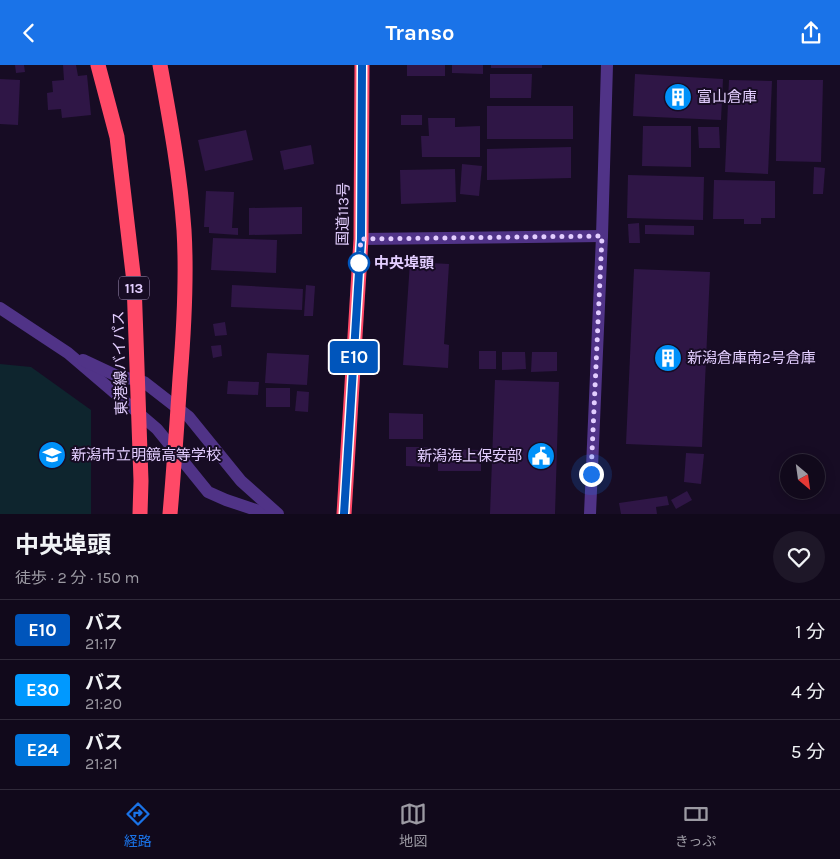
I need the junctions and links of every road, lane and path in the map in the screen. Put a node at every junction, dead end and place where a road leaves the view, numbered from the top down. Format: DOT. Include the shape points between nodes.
graph roads {
  1 [pos="98,65"];
  2 [pos="160,65"];
  3 [pos="362,65"];
  4 [pos="607,65"];
  5 [pos="602,236"];
  6 [pos="361,239"];
  7 [pos="0,308"];
  8 [pos="68,353"];
  9 [pos="140,514"];
  10 [pos="170,514"];
  11 [pos="268,514"];
  12 [pos="278,514"];
  13 [pos="344,514"];
  14 [pos="590,514"];
  1 -- 9 [label="highway, 東港線バイパス / 113" via="117,137 134,282"];
  2 -- 10 [label="highway" via="180,183 185,273"];
  3 -- 6 [label="highway, 国道113号"];
  4 -- 5 [label="street"];
  5 -- 6 [label="street"];
  5 -- 14 [label="street"];
  6 -- 13 [label="highway, 国道113号"];
  7 -- 8 [label="street"];
  8 -- 11 [label="street" via="157,429 208,492"];
  8 -- 12 [label="street" via="115,375 144,382 189,417 241,481"];
}
